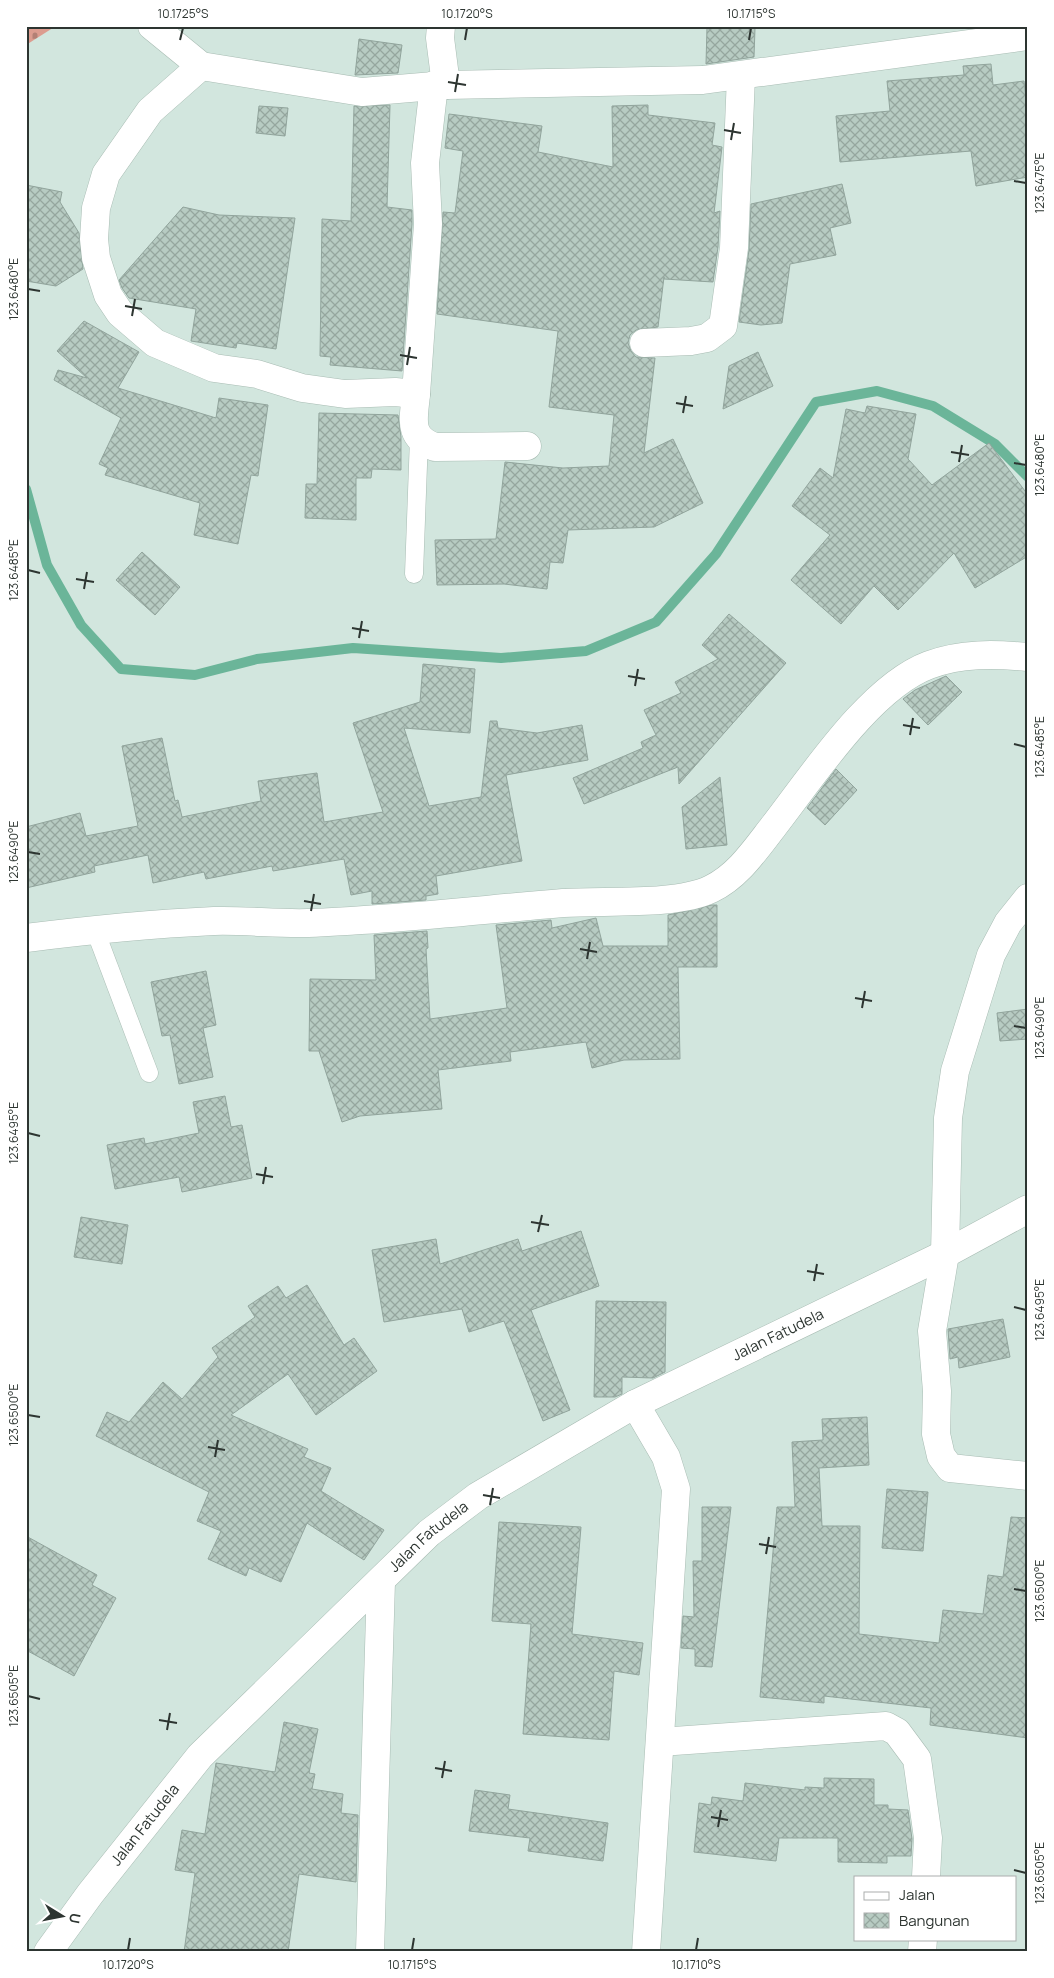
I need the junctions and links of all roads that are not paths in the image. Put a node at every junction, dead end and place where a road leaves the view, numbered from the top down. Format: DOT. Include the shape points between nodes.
graph roads {
  1 [pos="441,26"];
  2 [pos="153,27"];
  3 [pos="1028,36"];
  4 [pos="201,66"];
  5 [pos="741,76"];
  6 [pos="440,85"];
  7 [pos="644,343"];
  8 [pos="416,394"];
  9 [pos="419,438"];
  10 [pos="526,446"];
  11 [pos="414,574"];
  12 [pos="1028,657"];
  13 [pos="1028,898"];
  14 [pos="95,930"];
  15 [pos="26,938"];
  16 [pos="149,1073"];
  17 [pos="1028,1209"];
  18 [pos="945,1254"];
  19 [pos="635,1404"];
  20 [pos="1028,1476"];
  21 [pos="381,1581"];
  22 [pos="660,1742"];
  23 [pos="926,1876"];
  24 [pos="48,1952"];
  25 [pos="370,1952"];
  26 [pos="646,1952"];
  1 -- 6 [label="street"];
  2 -- 4 [label="street"];
  3 -- 5 [label="street"];
  4 -- 6 [label="street" via="362,92"];
  4 -- 8 [label="street" via="150,111 106,174 96,208 94,239 96,258 108,294 120,312 155,343 214,368 345,394"];
  5 -- 6 [label="street" via="703,80"];
  5 -- 7 [label="street" via="734,248 723,326 707,338"];
  6 -- 8 [label="street" via="425,164 428,224"];
  8 -- 9 [label="street" via="413,421"];
  9 -- 10 [label="street" via="435,447"];
  9 -- 11 [label="lane"];
  12 -- 14 [label="street" via="994,654 958,657 928,665 894,686 874,702 833,750 741,868 715,888 700,894 308,923 216,921"];
  13 -- 18 [label="street" via="1008,923 991,955 955,1070 948,1118"];
  14 -- 15 [label="street"];
  14 -- 16 [label="lane"];
  17 -- 18 [label="street, Jalan Fatudela"];
  18 -- 19 [label="street, Jalan Fatudela"];
  18 -- 20 [label="street" via="932,1330 937,1391 936,1434 941,1456 950,1468"];
  19 -- 21 [label="street, Jalan Fatudela" via="478,1496 429,1533"];
  19 -- 22 [label="street" via="666,1457 676,1489"];
  21 -- 24 [label="street, Jalan Fatudela" via="200,1756"];
  21 -- 25 [label="street"];
  22 -- 23 [label="street" via="886,1726 897,1732 917,1759 928,1838"];
  22 -- 26 [label="street"];
}
